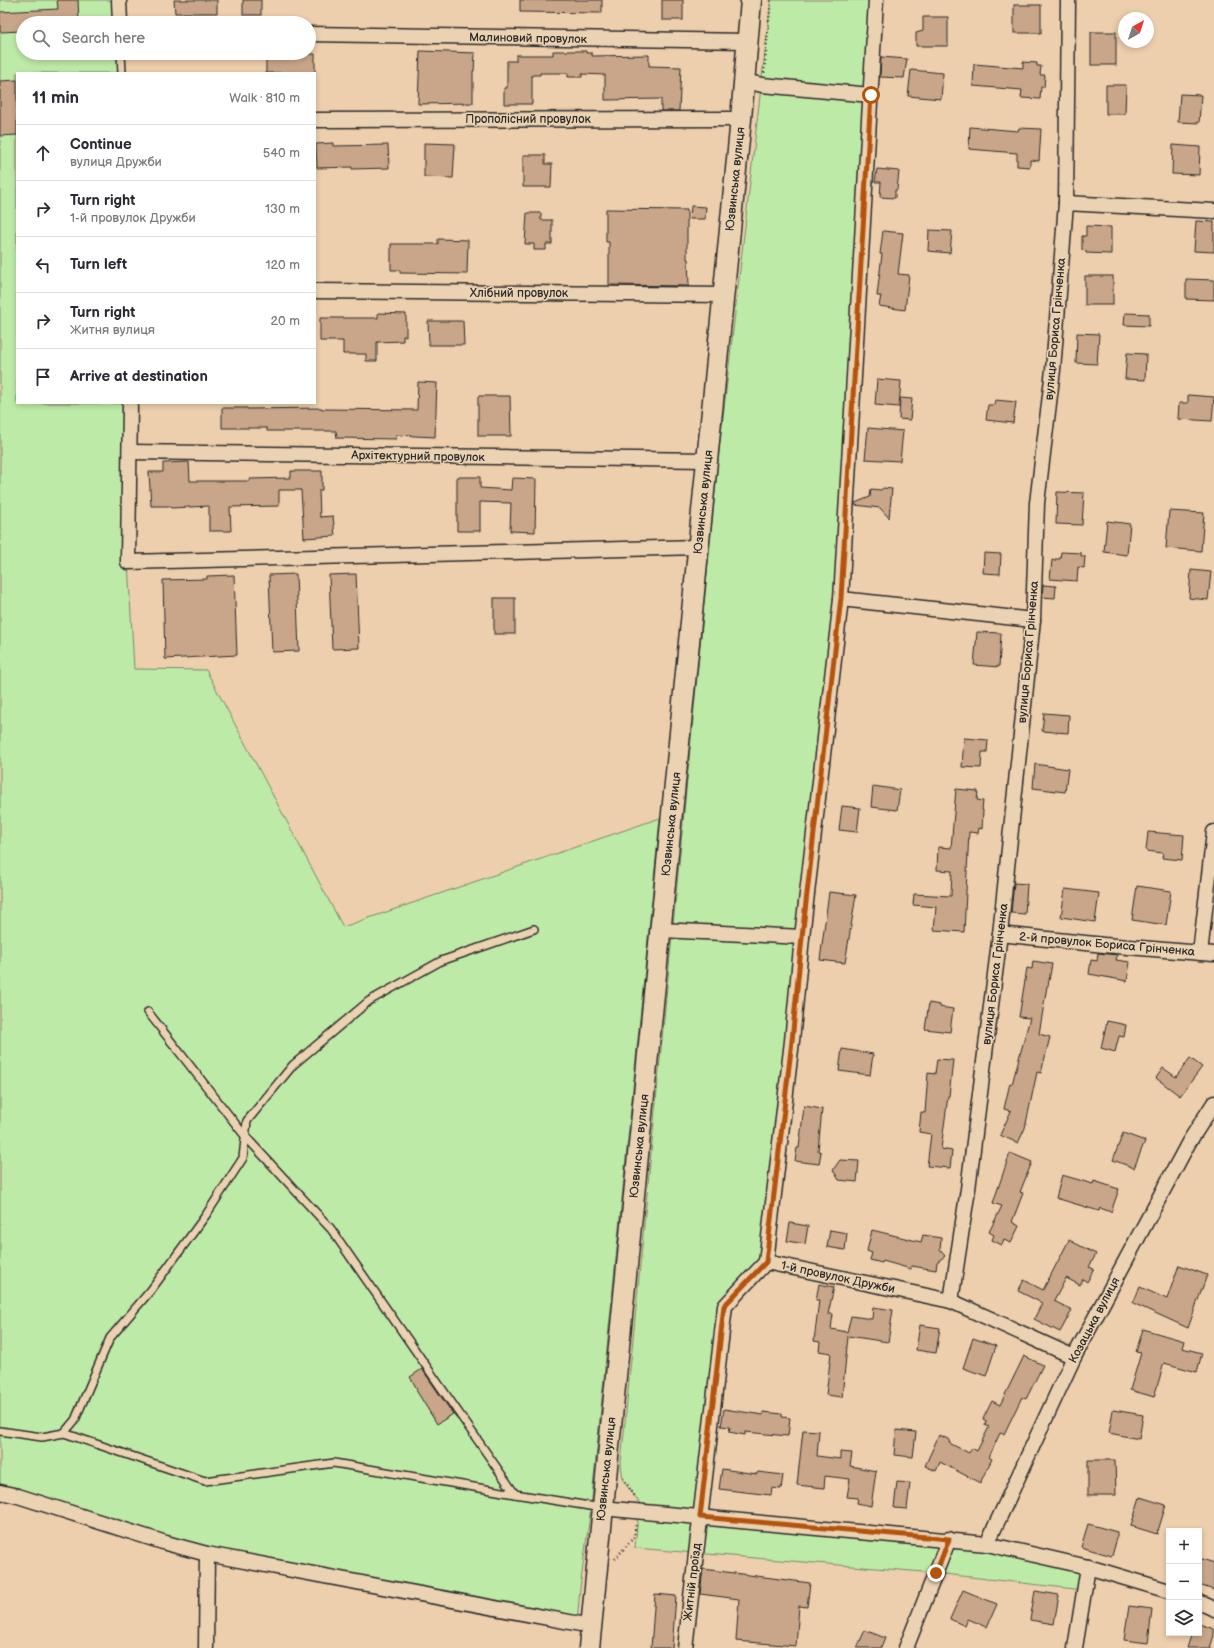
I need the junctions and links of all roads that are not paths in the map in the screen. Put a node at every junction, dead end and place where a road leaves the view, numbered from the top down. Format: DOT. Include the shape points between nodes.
graph roads {
  1 [pos="119,0"];
  2 [pos="751,0"];
  3 [pos="876,0"];
  4 [pos="1068,0"];
  5 [pos="120,16"];
  6 [pos="316,34"];
  7 [pos="747,41"];
  8 [pos="121,60"];
  9 [pos="122,72"];
  10 [pos="744,81"];
  11 [pos="871,95"];
  12 [pos="741,119"];
  13 [pos="316,120"];
  14 [pos="1066,203"];
  15 [pos="1214,211"];
  16 [pos="316,291"];
  17 [pos="723,295"];
  18 [pos="130,404"];
  19 [pos="130,452"];
  20 [pos="707,460"];
  21 [pos="698,547"];
  22 [pos="841,598"];
  23 [pos="1033,620"];
  24 [pos="1214,832"];
  25 [pos="534,929"];
  26 [pos="661,930"];
  27 [pos="1000,934"];
  28 [pos="802,937"];
  29 [pos="1207,953"];
  30 [pos="148,1012"];
  31 [pos="1214,1103"];
  32 [pos="245,1136"];
  33 [pos="766,1262"];
  34 [pos="951,1301"];
  35 [pos="1074,1357"];
  36 [pos="0,1431"];
  37 [pos="64,1433"];
  38 [pos="0,1492"];
  39 [pos="515,1494"];
  40 [pos="602,1508"];
  41 [pos="700,1517"];
  42 [pos="949,1539"];
  43 [pos="987,1544"];
  44 [pos="207,1554"];
  45 [pos="1088,1567"];
  46 [pos="1166,1590"];
  47 [pos="1202,1603"];
  48 [pos="1214,1609"];
  49 [pos="591,1626"];
  50 [pos="206,1648"];
  51 [pos="589,1648"];
  52 [pos="685,1648"];
  53 [pos="906,1648"];
  54 [pos="1075,1648"];
  1 -- 5 [label="street"];
  2 -- 7 [label="main road, Юзвинська вулиця"];
  3 -- 11 [label="street"];
  4 -- 14 [label="street, вулиця Бориса Грінченка"];
  6 -- 7 [label="street, Малиновий провулок"];
  7 -- 10 [label="main road, Юзвинська вулиця"];
  8 -- 9 [label="lane"];
  10 -- 11 [label="street" via="762,85"];
  10 -- 12 [label="main road, Юзвинська вулиця"];
  11 -- 22 [label="street"];
  12 -- 13 [label="street, Прополісний провулок"];
  12 -- 17 [label="main road, Юзвинська вулиця"];
  14 -- 15 [label="street"];
  14 -- 23 [label="street, вулиця Бориса Грінченка" via="1053,370 1037,503"];
  16 -- 17 [label="street, Хлібний провулок"];
  17 -- 20 [label="main road, Юзвинська вулиця"];
  18 -- 19 [label="street"];
  19 -- 20 [label="street, Архітектурний провулок"];
  19 -- 21 [label="street" via="128,562"];
  20 -- 21 [label="main road, Юзвинська вулиця"];
  21 -- 26 [label="main road, Юзвинська вулиця"];
  22 -- 23 [label="street"];
  22 -- 28 [label="street"];
  23 -- 27 [label="street, вулиця Бориса Грінченка"];
  24 -- 29 [label="street"];
  25 -- 32 [label="lane" via="441,961 369,1001 293,1065 246,1121"];
  26 -- 28 [label="street"];
  26 -- 40 [label="main road, Юзвинська вулиця"];
  27 -- 29 [label="street, 2-й провулок Бориса Грінченка"];
  27 -- 34 [label="street, вулиця Бориса Грінченка" via="968,1189"];
  28 -- 33 [label="street"];
  30 -- 32 [label="lane"];
  31 -- 35 [label="street, Козацька вулиця" via="1189,1142"];
  32 -- 37 [label="lane" via="243,1158 206,1215 151,1290 110,1338 75,1420"];
  32 -- 39 [label="lane" via="331,1229"];
  33 -- 34 [label="street, 1-й провулок Дружби"];
  33 -- 41 [label="street, 1-й провулок Дружби" via="724,1306"];
  34 -- 35 [label="street, 1-й провулок Дружби"];
  35 -- 43 [label="street, Козацька вулиця"];
  36 -- 37 [label="lane" via="42,1437"];
  37 -- 39 [label="lane" via="205,1481 334,1463"];
  38 -- 44 [label="street"];
  39 -- 40 [label="lane"];
  40 -- 41 [label="street"];
  40 -- 49 [label="main road, Юзвинська вулиця"];
  41 -- 42 [label="street"];
  41 -- 52 [label="street, Житній проїзд"];
  42 -- 43 [label="street"];
  42 -- 53 [label="street"];
  43 -- 45 [label="street"];
  44 -- 49 [label="street"];
  44 -- 50 [label="street"];
  45 -- 46 [label="street"];
  45 -- 54 [label="street"];
  47 -- 48 [label="street"];
  49 -- 51 [label="main road, Юзвинська вулиця"];
}
